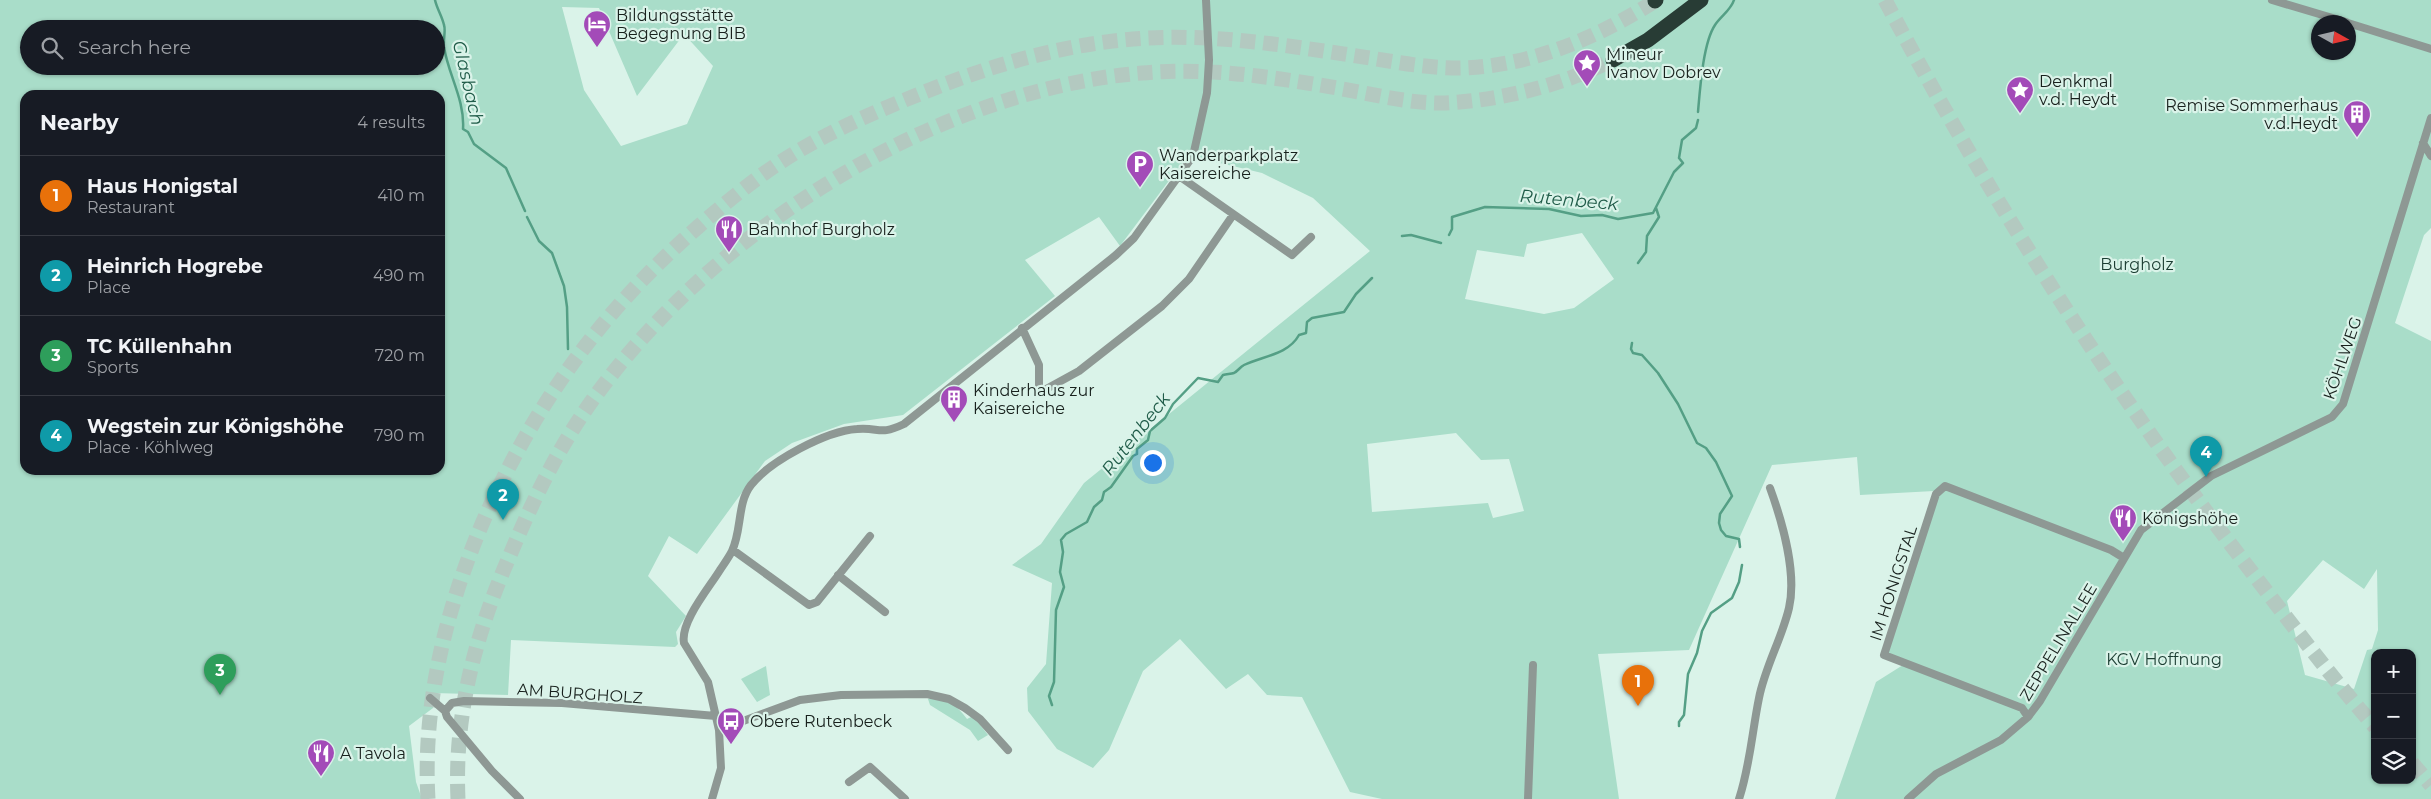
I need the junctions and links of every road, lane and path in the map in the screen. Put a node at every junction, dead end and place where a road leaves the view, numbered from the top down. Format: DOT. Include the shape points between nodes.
graph roads {
  1 [pos="1206,0"];
  2 [pos="1701,0"];
  3 [pos="2272,0"];
  4 [pos="2321,15"];
  5 [pos="2356,26"];
  6 [pos="2431,49"];
  7 [pos="1613,60"];
  8 [pos="2431,118"];
  9 [pos="2423,143"];
  10 [pos="2431,156"];
  11 [pos="1179,176"];
  12 [pos="1233,215"];
  13 [pos="1311,237"];
  14 [pos="1022,328"];
  15 [pos="1770,488"];
  16 [pos="870,536"];
  17 [pos="733,550"];
  18 [pos="2124,558"];
  19 [pos="838,576"];
  20 [pos="885,612"];
  21 [pos="1532,665"];
  22 [pos="430,698"];
  23 [pos="445,711"];
  24 [pos="716,716"];
  25 [pos="2028,717"];
  26 [pos="719,730"];
  27 [pos="1008,750"];
  28 [pos="848,782"];
  29 [pos="520,799"];
  30 [pos="712,799"];
  31 [pos="905,799"];
  32 [pos="1528,799"];
  33 [pos="1739,799"];
  34 [pos="1908,799"];
  1 -- 11 [label="street" via="1207,100 1193,156"];
  2 -- 7 [label="highway" via="1648,40"];
  3 -- 4 [label="street"];
  5 -- 6 [label="street"];
  8 -- 9 [label="street, KÖHLWEG"];
  9 -- 10 [label="street"];
  9 -- 18 [label="street, KÖHLWEG" via="2343,404 2332,417 2211,476 2141,530"];
  11 -- 12 [label="street"];
  11 -- 14 [label="street" via="1134,238"];
  12 -- 13 [label="street" via="1292,255"];
  12 -- 14 [label="street" via="1189,279 1162,306 1079,371 1039,393 1038,366"];
  14 -- 17 [label="street" via="904,424 886,432 858,428 840,432 801,450 769,470 751,486 743,503"];
  15 -- 33 [label="street" via="1784,537 1792,586 1789,608 1759,696 1752,748"];
  16 -- 19 [label="street"];
  17 -- 19 [label="street" via="809,605 817,602"];
  17 -- 24 [label="street" via="690,618 683,636 708,682"];
  18 -- 25 [label="street, ZEPPELINALLEE" via="2040,702"];
  18 -- 25 [label="street, IM HONIGSTAL" via="2111,550 1945,486 1936,494 1884,654 2022,708"];
  19 -- 20 [label="street"];
  21 -- 32 [label="street"];
  22 -- 23 [label="street"];
  23 -- 24 [label="street, AM BURGHOLZ" via="452,703 484,701 562,703"];
  23 -- 29 [label="street" via="492,771"];
  24 -- 26 [label="street"];
  25 -- 34 [label="street, ZEPPELINALLEE" via="2001,740 1936,774"];
  26 -- 27 [label="street" via="800,700 841,695 927,694 949,699 965,708 980,719"];
  26 -- 30 [label="street" via="721,768"];
  28 -- 31 [label="street" via="870,767"];
}
